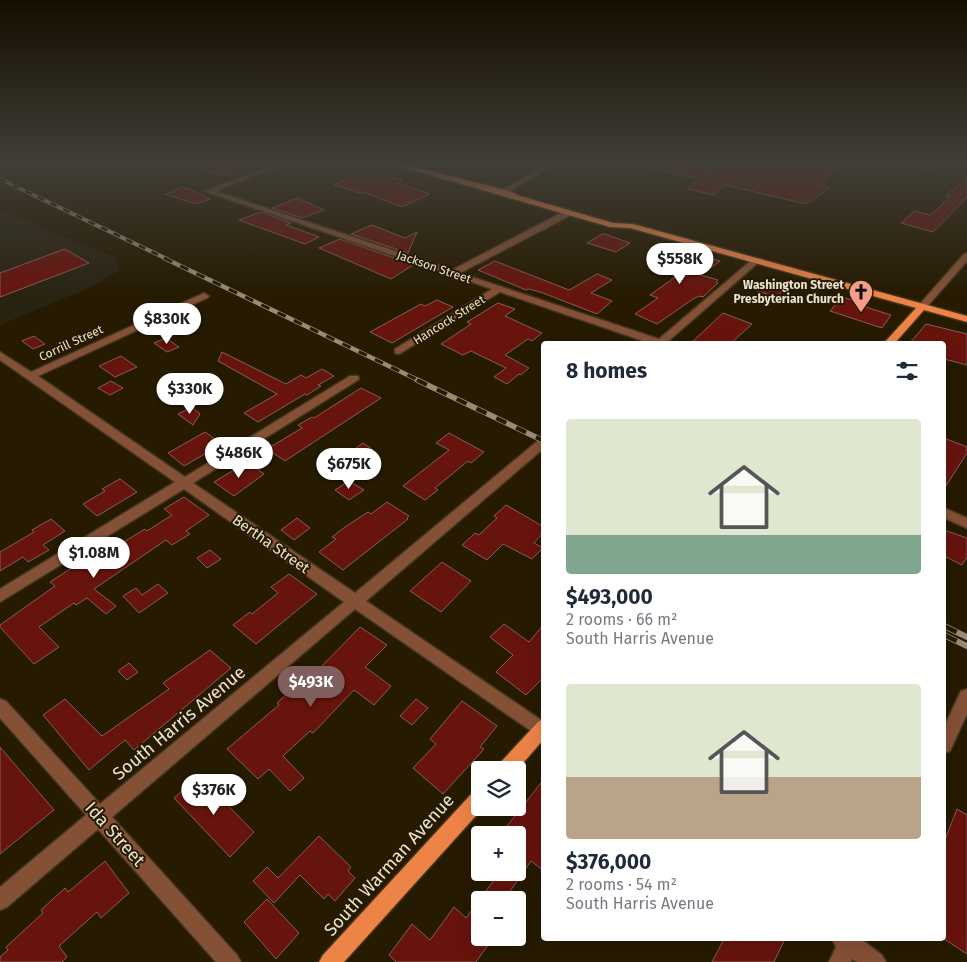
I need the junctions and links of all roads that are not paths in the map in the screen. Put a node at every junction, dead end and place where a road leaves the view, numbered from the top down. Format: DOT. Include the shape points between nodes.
graph roads {
  1 [pos="255,207"];
  2 [pos="549,207"];
  3 [pos="571,207"];
  4 [pos="568,213"];
  5 [pos="630,226"];
  6 [pos="967,256"];
  7 [pos="756,261"];
  8 [pos="452,273"];
  9 [pos="499,289"];
  10 [pos="204,296"];
  11 [pos="922,307"];
  12 [pos="967,319"];
  13 [pos="654,341"];
  14 [pos="662,341"];
  15 [pos="891,341"];
  16 [pos="399,351"];
  17 [pos="0,355"];
  18 [pos="30,376"];
  19 [pos="354,378"];
  20 [pos="541,445"];
  21 [pos="184,483"];
  22 [pos="946,514"];
  23 [pos="967,523"];
  24 [pos="0,596"];
  25 [pos="355,601"];
  26 [pos="967,696"];
  27 [pos="0,706"];
  28 [pos="541,729"];
  29 [pos="541,732"];
  30 [pos="946,741"];
  31 [pos="514,761"];
  32 [pos="471,807"];
  33 [pos="99,816"];
  34 [pos="0,900"];
  35 [pos="846,946"];
  36 [pos="230,962"];
  37 [pos="330,962"];
  38 [pos="875,962"];
  1 -- 8 [label="street, Jackson Street"];
  2 -- 4 [label="main road"];
  3 -- 5 [label="main road" via="620,220"];
  4 -- 5 [label="main road" via="613,225"];
  4 -- 8 [label="street"];
  5 -- 7 [label="main road"];
  6 -- 11 [label="street"];
  7 -- 11 [label="main road"];
  7 -- 14 [label="street"];
  8 -- 9 [label="street, Jackson Street"];
  9 -- 13 [label="street, Jackson Street"];
  9 -- 16 [label="street, Hancock Street"];
  10 -- 18 [label="street, Corrill Street"];
  11 -- 12 [label="main road"];
  11 -- 15 [label="main road"];
  17 -- 18 [label="street, Bertha Street"];
  18 -- 21 [label="street, Bertha Street"];
  19 -- 21 [label="street"];
  20 -- 25 [label="street, South Harris Avenue"];
  21 -- 24 [label="street"];
  21 -- 25 [label="street, Bertha Street"];
  22 -- 23 [label="street"];
  25 -- 28 [label="street, Bertha Street"];
  25 -- 33 [label="street, South Harris Avenue"];
  26 -- 30 [label="street"];
  27 -- 33 [label="street, Ida Street"];
  29 -- 31 [label="main road"];
  32 -- 37 [label="main road, South Warman Avenue"];
  33 -- 34 [label="street, South Harris Avenue"];
  33 -- 36 [label="street, Ida Street"];
  35 -- 38 [label="street"];
}
